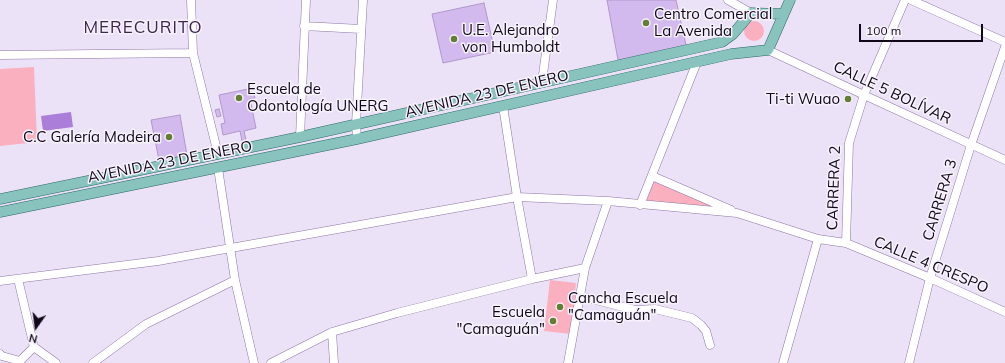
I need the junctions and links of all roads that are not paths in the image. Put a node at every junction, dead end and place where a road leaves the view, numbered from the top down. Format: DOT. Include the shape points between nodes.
graph roads {
  1 [pos="191,0"];
  2 [pos="306,0"];
  3 [pos="363,0"];
  4 [pos="553,0"];
  5 [pos="728,0"];
  6 [pos="790,0"];
  7 [pos="905,0"];
  8 [pos="910,0"];
  9 [pos="751,13"];
  10 [pos="783,14"];
  11 [pos="304,26"];
  12 [pos="361,29"];
  13 [pos="1005,42"];
  14 [pos="1005,47"];
  15 [pos="768,50"];
  16 [pos="193,53"];
  17 [pos="0,55"];
  18 [pos="697,62"];
  19 [pos="542,82"];
  20 [pos="864,95"];
  21 [pos="503,106"];
  22 [pos="356,124"];
  23 [pos="300,137"];
  24 [pos="357,139"];
  25 [pos="971,145"];
  26 [pos="218,154"];
  27 [pos="1005,160"];
  28 [pos="218,168"];
  29 [pos="652,176"];
  30 [pos="517,197"];
  31 [pos="0,199"];
  32 [pos="608,201"];
  33 [pos="640,205"];
  34 [pos="0,212"];
  35 [pos="737,213"];
  36 [pos="818,238"];
  37 [pos="846,244"];
  38 [pos="231,248"];
  39 [pos="585,268"];
  40 [pos="930,278"];
  41 [pos="18,279"];
  42 [pos="532,279"];
  43 [pos="235,280"];
  44 [pos="0,281"];
  45 [pos="580,296"];
  46 [pos="1005,312"];
  47 [pos="332,332"];
  48 [pos="710,345"];
  49 [pos="34,348"];
  50 [pos="0,354"];
  51 [pos="20,362"];
  52 [pos="56,363"];
  53 [pos="93,363"];
  54 [pos="254,363"];
  55 [pos="271,363"];
  56 [pos="334,363"];
  57 [pos="568,363"];
  58 [pos="783,363"];
  59 [pos="909,363"];
  1 -- 16 [label="street"];
  2 -- 11 [label="street"];
  3 -- 12 [label="street"];
  4 -- 19 [label="street"];
  5 -- 9 [label="street"];
  6 -- 10 [label="main road"];
  7 -- 20 [label="street, CARRERA 2"];
  8 -- 13 [label="street"];
  9 -- 10 [label="main road"];
  9 -- 19 [label="main road, AVENIDA 23 DE ENERO" via="733,34 722,42"];
  10 -- 15 [label="main road"];
  11 -- 12 [label="street"];
  11 -- 23 [label="street"];
  12 -- 22 [label="street"];
  14 -- 25 [label="street, CARRERA 3"];
  15 -- 18 [label="main road, AVENIDA 23 DE ENERO" via="731,54"];
  15 -- 20 [label="street, CALLE 5 BOLÍVAR"];
  16 -- 17 [label="street"];
  16 -- 26 [label="street"];
  18 -- 21 [label="main road, AVENIDA 23 DE ENERO"];
  18 -- 29 [label="street"];
  19 -- 22 [label="main road, AVENIDA 23 DE ENERO"];
  20 -- 25 [label="street, CALLE 5 BOLÍVAR"];
  20 -- 37 [label="street, CARRERA 2" via="849,142"];
  21 -- 24 [label="main road, AVENIDA 23 DE ENERO"];
  21 -- 30 [label="street"];
  22 -- 23 [label="main road, AVENIDA 23 DE ENERO"];
  22 -- 24 [label="street"];
  23 -- 26 [label="main road, AVENIDA 23 DE ENERO"];
  24 -- 28 [label="main road, AVENIDA 23 DE ENERO"];
  25 -- 27 [label="street, CALLE 5 BOLÍVAR"];
  25 -- 40 [label="street, CARRERA 3"];
  26 -- 31 [label="main road, AVENIDA 23 DE ENERO"];
  28 -- 34 [label="main road, AVENIDA 23 DE ENERO"];
  28 -- 38 [label="street"];
  29 -- 33 [label="street"];
  29 -- 35 [label="street"];
  30 -- 32 [label="street"];
  30 -- 38 [label="street"];
  30 -- 42 [label="street"];
  32 -- 33 [label="street"];
  32 -- 39 [label="street"];
  33 -- 35 [label="street"];
  35 -- 36 [label="street, CALLE 4 CRESPO"];
  36 -- 37 [label="street, CALLE 4 CRESPO"];
  36 -- 58 [label="street"];
  37 -- 40 [label="street, CALLE 4 CRESPO"];
  38 -- 41 [label="street" via="158,261"];
  38 -- 43 [label="street"];
  39 -- 42 [label="street"];
  39 -- 45 [label="street"];
  40 -- 46 [label="street, CALLE 4 CRESPO"];
  40 -- 59 [label="street, CARRERA 3"];
  41 -- 44 [label="street"];
  41 -- 49 [label="street"];
  42 -- 47 [label="street"];
  43 -- 53 [label="street" via="146,324"];
  43 -- 54 [label="street"];
  45 -- 48 [label="street" via="635,310 655,309 692,318 706,331"];
  45 -- 57 [label="street"];
  47 -- 55 [label="street"];
  47 -- 56 [label="street"];
  49 -- 51 [label="street"];
  49 -- 52 [label="street"];
  50 -- 51 [label="street"];
}
